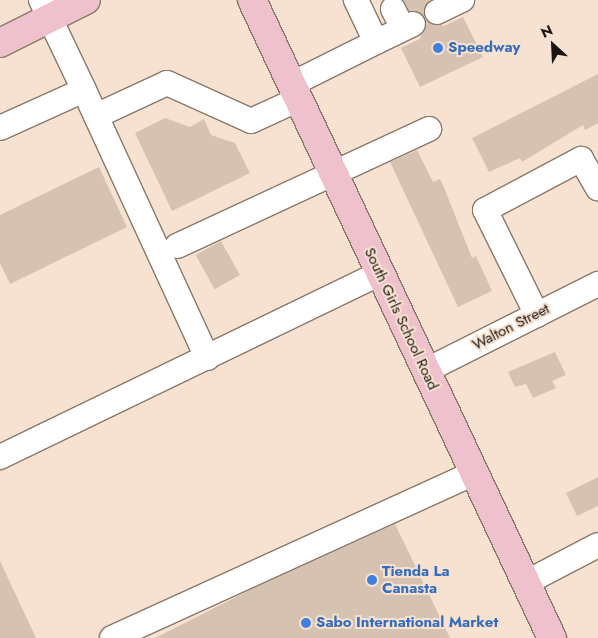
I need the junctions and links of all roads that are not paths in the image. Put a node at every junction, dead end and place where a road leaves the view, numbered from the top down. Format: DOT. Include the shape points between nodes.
graph roads {
  1 [pos="86,0"];
  2 [pos="252,0"];
  3 [pos="356,0"];
  4 [pos="46,9"];
  5 [pos="403,20"];
  6 [pos="376,42"];
  7 [pos="0,43"];
  8 [pos="84,90"];
  9 [pos="296,91"];
  10 [pos="96,116"];
  11 [pos="0,128"];
  12 [pos="429,130"];
  13 [pos="332,174"];
  14 [pos="598,188"];
  15 [pos="178,246"];
  16 [pos="381,273"];
  17 [pos="598,284"];
  18 [pos="537,315"];
  19 [pos="207,358"];
  20 [pos="425,371"];
  21 [pos="0,456"];
  22 [pos="474,473"];
  23 [pos="598,546"];
  24 [pos="525,583"];
  25 [pos="112,638"];
  26 [pos="552,638"];
  1 -- 4 [label="main road"];
  2 -- 9 [label="main road, South Girls School Road"];
  3 -- 6 [label="street"];
  4 -- 7 [label="main road"];
  4 -- 8 [label="street"];
  5 -- 6 [label="street"];
  6 -- 9 [label="street"];
  8 -- 10 [label="street"];
  8 -- 11 [label="street"];
  9 -- 10 [label="street" via="251,121 166,83"];
  9 -- 13 [label="main road, South Girls School Road"];
  10 -- 19 [label="street"];
  12 -- 13 [label="street"];
  13 -- 15 [label="street"];
  13 -- 16 [label="main road, South Girls School Road"];
  14 -- 18 [label="street" via="581,159 485,210"];
  16 -- 19 [label="street"];
  16 -- 20 [label="main road, South Girls School Road"];
  17 -- 18 [label="street, Walton Street"];
  18 -- 20 [label="street, Walton Street"];
  19 -- 21 [label="street"];
  20 -- 22 [label="main road, South Girls School Road"];
  22 -- 24 [label="main road, South Girls School Road"];
  22 -- 25 [label="street"];
  23 -- 24 [label="street"];
  24 -- 26 [label="main road, South Girls School Road"];
}
